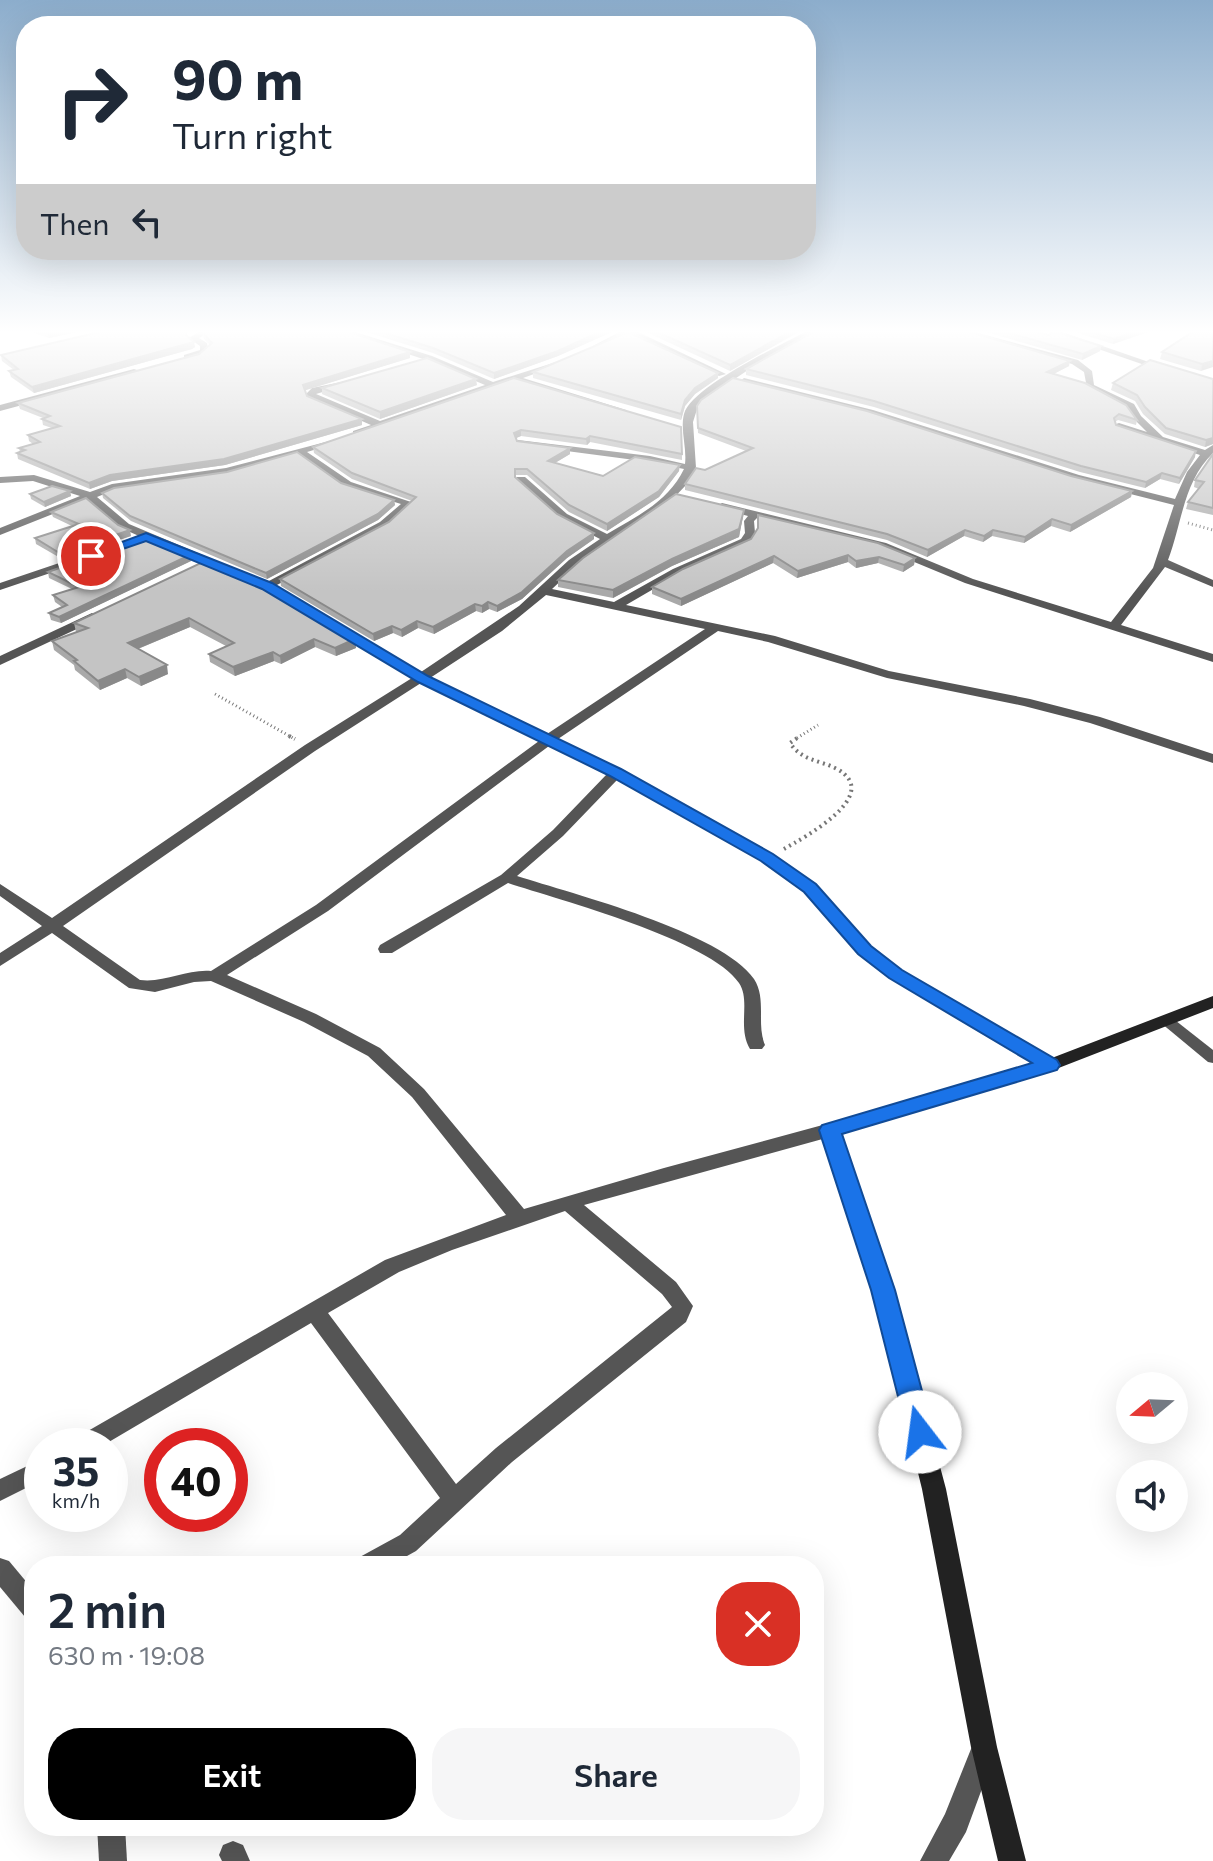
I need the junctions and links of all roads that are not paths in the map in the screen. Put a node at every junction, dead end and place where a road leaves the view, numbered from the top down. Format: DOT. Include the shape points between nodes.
graph roads {
  1 [pos="364,418"];
  2 [pos="396,418"];
  3 [pos="686,418"];
  4 [pos="888,418"];
  5 [pos="1138,418"];
  6 [pos="378,424"];
  7 [pos="1119,426"];
  8 [pos="1159,438"];
  9 [pos="521,442"];
  10 [pos="1209,451"];
  11 [pos="301,452"];
  12 [pos="691,468"];
  13 [pos="521,479"];
  14 [pos="0,480"];
  15 [pos="88,495"];
  16 [pos="1177,503"];
  17 [pos="710,504"];
  18 [pos="755,514"];
  19 [pos="0,532"];
  20 [pos="146,537"];
  21 [pos="608,539"];
  22 [pos="209,560"];
  23 [pos="1162,562"];
  24 [pos="195,567"];
  25 [pos="1213,584"];
  26 [pos="267,586"];
  27 [pos="0,587"];
  28 [pos="544,591"];
  29 [pos="614,607"];
  30 [pos="100,613"];
  31 [pos="1115,625"];
  32 [pos="716,627"];
  33 [pos="1213,658"];
  34 [pos="0,661"];
  35 [pos="423,679"];
  36 [pos="548,740"];
  37 [pos="1213,759"];
  38 [pos="616,773"];
  39 [pos="506,878"];
  40 [pos="0,889"];
  41 [pos="51,926"];
  42 [pos="386,949"];
  43 [pos="0,961"];
  44 [pos="214,976"];
  45 [pos="1213,1002"];
  46 [pos="1166,1020"];
  47 [pos="756,1045"];
  48 [pos="1213,1058"];
  49 [pos="1050,1065"];
  50 [pos="830,1130"];
  51 [pos="569,1203"];
  52 [pos="519,1217"];
  53 [pos="314,1311"];
  54 [pos="113,1428"];
  55 [pos="24,1478"];
  56 [pos="0,1491"];
  57 [pos="455,1500"];
  58 [pos="385,1556"];
  59 [pos="0,1569"];
  60 [pos="24,1597"];
  61 [pos="984,1747"];
  62 [pos="112,1836"];
  63 [pos="113,1861"];
  64 [pos="934,1861"];
  65 [pos="1012,1861"];
  1 -- 6 [label="street"];
  2 -- 6 [label="street"];
  3 -- 12 [label="street"];
  4 -- 16 [label="street"];
  5 -- 8 [label="street"];
  6 -- 11 [label="street"];
  7 -- 8 [label="street"];
  8 -- 10 [label="street"];
  9 -- 12 [label="street"];
  10 -- 16 [label="street"];
  11 -- 15 [label="street"];
  11 -- 26 [label="street" via="347,484 409,503 384,524"];
  12 -- 21 [label="street" via="679,496"];
  13 -- 21 [label="street" via="563,516"];
  14 -- 15 [label="street" via="34,478"];
  15 -- 19 [label="street"];
  15 -- 20 [label="street"];
  16 -- 23 [label="street"];
  17 -- 18 [label="street"];
  18 -- 29 [label="street" via="745,541"];
  18 -- 31 [label="street" via="882,545 980,585"];
  20 -- 22 [label="street"];
  20 -- 27 [label="street"];
  21 -- 28 [label="street"];
  22 -- 24 [label="street"];
  22 -- 26 [label="street"];
  23 -- 25 [label="street"];
  23 -- 31 [label="street"];
  26 -- 35 [label="street"];
  28 -- 29 [label="street"];
  28 -- 35 [label="street"];
  29 -- 32 [label="street"];
  30 -- 34 [label="street"];
  31 -- 33 [label="street"];
  32 -- 36 [label="street"];
  32 -- 37 [label="street" via="887,674 1095,720"];
  35 -- 36 [label="street"];
  35 -- 41 [label="street" via="311,748"];
  36 -- 38 [label="street"];
  36 -- 44 [label="street" via="322,908"];
  38 -- 39 [label="street"];
  38 -- 49 [label="street" via="767,858 810,888 864,950 895,974"];
  39 -- 42 [label="street"];
  39 -- 47 [label="street" via="650,926 735,967 755,1004 749,1028"];
  40 -- 41 [label="street"];
  41 -- 43 [label="street"];
  41 -- 44 [label="street" via="146,988"];
  44 -- 52 [label="street" via="374,1052 418,1093"];
  45 -- 46 [label="street"];
  46 -- 48 [label="lane"];
  46 -- 49 [label="street"];
  49 -- 50 [label="street"];
  50 -- 51 [label="street"];
  50 -- 61 [label="street" via="883,1290 931,1474"];
  51 -- 52 [label="street"];
  51 -- 57 [label="street" via="683,1306 679,1316"];
  52 -- 53 [label="street" via="392,1266"];
  53 -- 54 [label="street"];
  53 -- 57 [label="street"];
  55 -- 56 [label="street"];
  57 -- 58 [label="street" via="408,1543"];
  59 -- 60 [label="street"];
  61 -- 64 [label="street" via="956,1822"];
  61 -- 65 [label="street"];
  62 -- 63 [label="street"];
}
